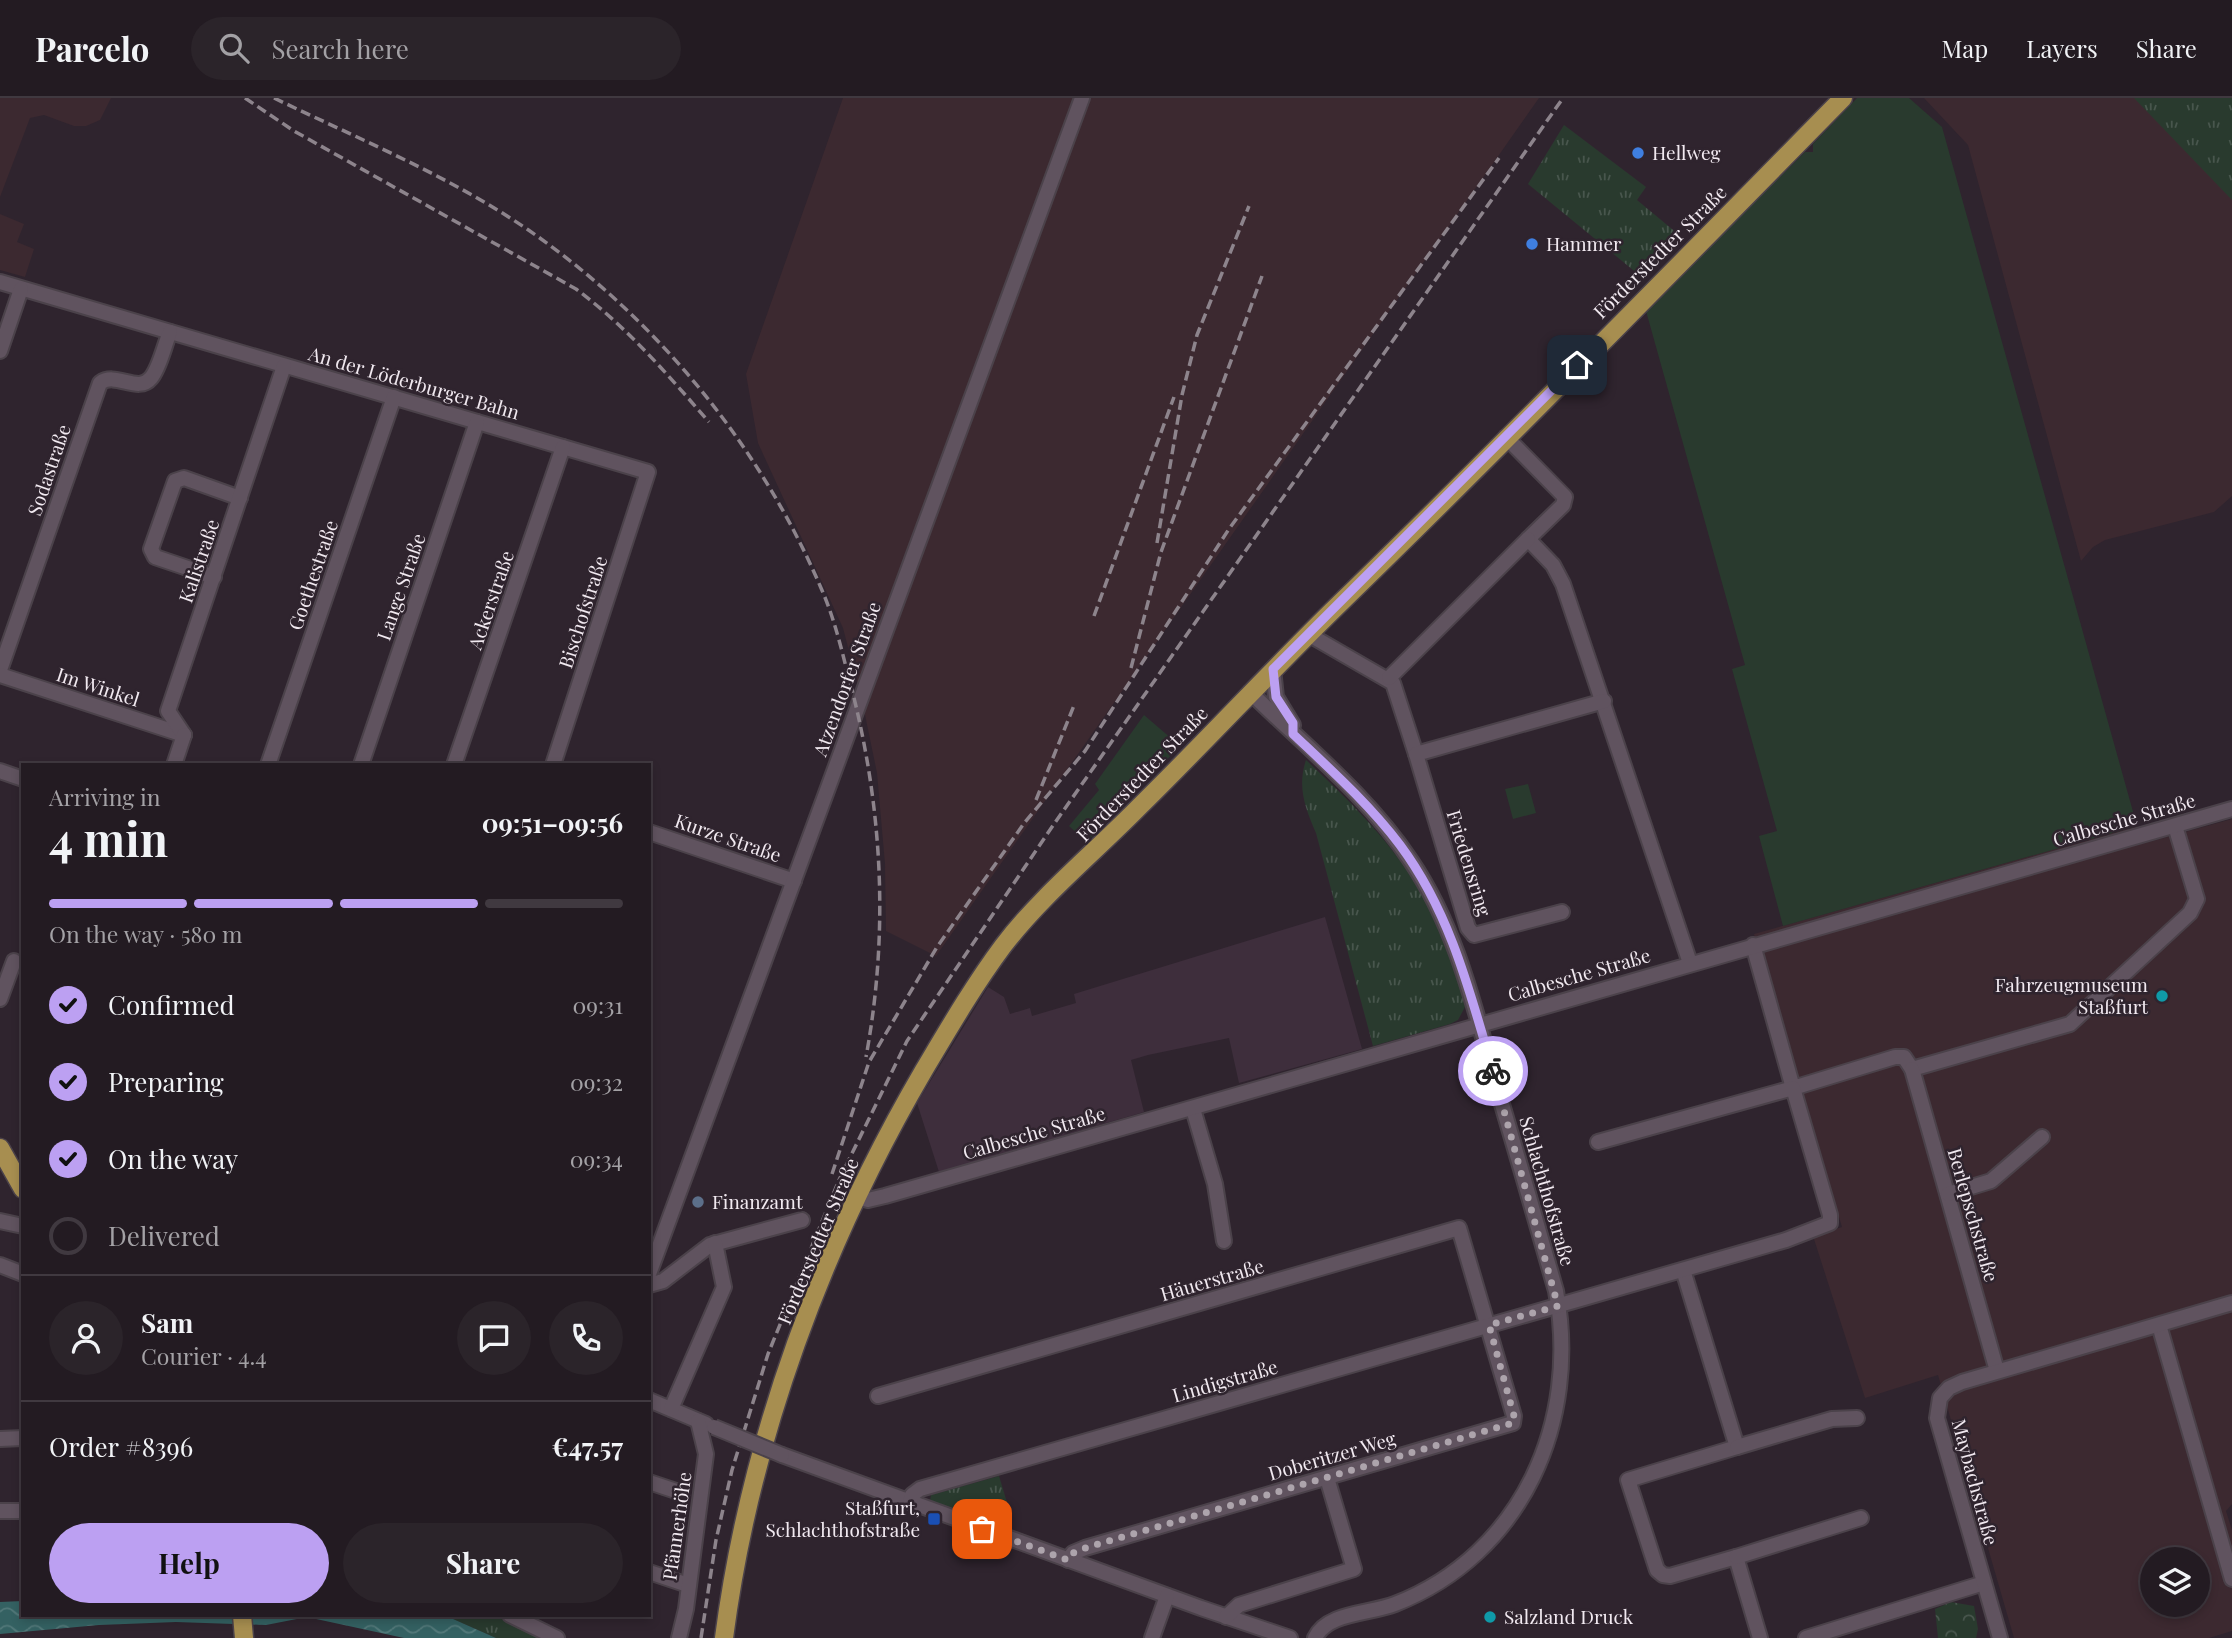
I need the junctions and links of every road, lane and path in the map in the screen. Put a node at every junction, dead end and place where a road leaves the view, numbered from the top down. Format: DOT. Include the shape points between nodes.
graph roads {
  1 [pos="1082,98"];
  2 [pos="1843,98"];
  3 [pos="0,282"];
  4 [pos="21,289"];
  5 [pos="170,332"];
  6 [pos="0,351"];
  7 [pos="284,366"];
  8 [pos="394,397"];
  9 [pos="477,422"];
  10 [pos="1506,437"];
  11 [pos="563,447"];
  12 [pos="648,471"];
  13 [pos="240,498"];
  14 [pos="1528,539"];
  15 [pos="214,577"];
  16 [pos="1308,634"];
  17 [pos="1273,669"];
  18 [pos="0,672"];
  19 [pos="1389,678"];
  20 [pos="1250,692"];
  21 [pos="1604,701"];
  22 [pos="1293,734"];
  23 [pos="184,735"];
  24 [pos="1416,754"];
  25 [pos="175,763"];
  26 [pos="269,763"];
  27 [pos="362,763"];
  28 [pos="455,763"];
  29 [pos="554,763"];
  30 [pos="0,771"];
  31 [pos="21,778"];
  32 [pos="2232,809"];
  33 [pos="2175,826"];
  34 [pos="651,833"];
  35 [pos="794,881"];
  36 [pos="1562,912"];
  37 [pos="1753,945"];
  38 [pos="12,960"];
  39 [pos="1690,963"];
  40 [pos="0,999"];
  41 [pos="1479,1025"];
  42 [pos="1912,1069"];
  43 [pos="1793,1088"];
  44 [pos="1193,1109"];
  45 [pos="2042,1137"];
  46 [pos="1598,1142"];
  47 [pos="0,1148"];
  48 [pos="21,1185"];
  49 [pos="1948,1194"];
  50 [pos="856,1197"];
  51 [pos="802,1220"];
  52 [pos="0,1221"];
  53 [pos="21,1226"];
  54 [pos="1224,1241"];
  55 [pos="715,1243"];
  56 [pos="0,1265"];
  57 [pos="651,1269"];
  58 [pos="1682,1270"];
  59 [pos="21,1273"];
  60 [pos="651,1284"];
  61 [pos="2232,1303"];
  62 [pos="1558,1306"];
  63 [pos="1489,1325"];
  64 [pos="2159,1325"];
  65 [pos="1997,1371"];
  66 [pos="878,1396"];
  67 [pos="651,1401"];
  68 [pos="671,1409"];
  69 [pos="1857,1418"];
  70 [pos="698,1421"];
  71 [pos="21,1438"];
  72 [pos="0,1439"];
  73 [pos="1737,1447"];
  74 [pos="1327,1478"];
  75 [pos="651,1483"];
  76 [pos="682,1493"];
  77 [pos="909,1502"];
  78 [pos="0,1511"];
  79 [pos="21,1511"];
  80 [pos="1861,1518"];
  81 [pos="1736,1557"];
  82 [pos="1068,1560"];
  83 [pos="651,1573"];
  84 [pos="2232,1579"];
  85 [pos="1983,1583"];
  86 [pos="688,1585"];
  87 [pos="1167,1596"];
  88 [pos="1226,1616"];
  89 [pos="242,1617"];
  90 [pos="514,1617"];
  91 [pos="244,1638"];
  92 [pos="557,1638"];
  93 [pos="679,1638"];
  94 [pos="724,1638"];
  95 [pos="1152,1638"];
  96 [pos="1290,1638"];
  97 [pos="1315,1638"];
  98 [pos="1760,1638"];
  99 [pos="1806,1638"];
  100 [pos="2000,1638"];
  1 -- 35 [label="street, Atzendorfer Straße"];
  2 -- 10 [label="main road, Förderstedter Straße"];
  3 -- 4 [label="street, An der Löderburger Bahn"];
  4 -- 5 [label="street, An der Löderburger Bahn"];
  4 -- 6 [label="street"];
  5 -- 7 [label="street, An der Löderburger Bahn"];
  5 -- 18 [label="street, Sodastraße" via="147,382 117,378 100,383"];
  7 -- 8 [label="street, An der Löderburger Bahn"];
  7 -- 13 [label="street, Kalistraße"];
  8 -- 9 [label="street, An der Löderburger Bahn"];
  8 -- 26 [label="street, Goethestraße"];
  9 -- 11 [label="street, An der Löderburger Bahn"];
  9 -- 27 [label="street, Lange Straße"];
  10 -- 14 [label="street" via="1565,498"];
  10 -- 16 [label="main road, Förderstedter Straße"];
  11 -- 12 [label="street, An der Löderburger Bahn"];
  11 -- 28 [label="street, Ackerstraße"];
  12 -- 29 [label="street, Bischofstraße"];
  13 -- 15 [label="street, Kalistraße"];
  13 -- 15 [label="street" via="184,478 175,481 151,549 155,557"];
  14 -- 19 [label="street"];
  14 -- 21 [label="street" via="1553,565 1563,584"];
  15 -- 23 [label="street, Kalistraße" via="168,711"];
  16 -- 17 [label="main road, Förderstedter Straße"];
  16 -- 19 [label="street"];
  17 -- 20 [label="main road, Förderstedter Straße"];
  17 -- 22 [label="street, Schlachthofstraße" via="1276,697 1293,723"];
  18 -- 23 [label="street, Im Winkel"];
  19 -- 24 [label="street, Friedensring"];
  20 -- 22 [label="street, Schlachthofstraße"];
  20 -- 50 [label="main road, Förderstedter Straße" via="1005,943 939,1044"];
  21 -- 24 [label="street"];
  21 -- 39 [label="street"];
  22 -- 41 [label="street, Schlachthofstraße" via="1360,799 1412,863 1448,928"];
  23 -- 25 [label="street"];
  24 -- 36 [label="street, Friedensring" via="1468,928 1474,935"];
  30 -- 31 [label="street"];
  32 -- 33 [label="street, Calbesche Straße"];
  33 -- 37 [label="street, Calbesche Straße"];
  33 -- 42 [label="street" via="2197,899 2190,913 2070,1024"];
  34 -- 35 [label="street, Kurze Straße"];
  35 -- 57 [label="street, Atzendorfer Straße"];
  37 -- 39 [label="street, Calbesche Straße"];
  37 -- 43 [label="street"];
  38 -- 40 [label="street"];
  39 -- 41 [label="street, Calbesche Straße"];
  41 -- 44 [label="street, Calbesche Straße"];
  41 -- 62 [label="street, Schlachthofstraße"];
  42 -- 43 [label="street" via="1904,1057 1895,1057"];
  42 -- 49 [label="street, Berlepschstraße"];
  43 -- 46 [label="street"];
  43 -- 58 [label="street, Lindigstraße" via="1830,1223"];
  44 -- 50 [label="street, Calbesche Straße" via="885,1196"];
  44 -- 54 [label="street" via="1215,1184"];
  45 -- 49 [label="street" via="1991,1181"];
  47 -- 48 [label="main road"];
  49 -- 65 [label="street, Berlepschstraße"];
  50 -- 94 [label="main road, Förderstedter Straße" via="767,1434 740,1539"];
  51 -- 55 [label="street"];
  52 -- 53 [label="street"];
  55 -- 60 [label="street" via="663,1281"];
  55 -- 68 [label="street" via="724,1287"];
  56 -- 59 [label="street"];
  58 -- 62 [label="street, Lindigstraße"];
  58 -- 73 [label="street"];
  61 -- 64 [label="street, Maybachstraße"];
  62 -- 63 [label="street, Lindigstraße"];
  62 -- 97 [label="street, Schlachthofstraße" via="1563,1360 1556,1415 1540,1462 1511,1512 1475,1554 1445,1577 1396,1604 1330,1622"];
  63 -- 66 [label="street, Häuerstraße" via="1459,1228"];
  63 -- 74 [label="street, Doberitzer Weg" via="1513,1423"];
  63 -- 77 [label="street, Lindigstraße" via="920,1489"];
  64 -- 65 [label="street, Maybachstraße"];
  64 -- 84 [label="street"];
  65 -- 85 [label="street, Maybachstraße" via="1949,1388 1937,1408"];
  67 -- 68 [label="street"];
  68 -- 70 [label="street"];
  69 -- 73 [label="street" via="1832,1419"];
  70 -- 77 [label="street, bridge"];
  70 -- 86 [label="street, Pfännerhöhe" via="706,1454"];
  71 -- 72 [label="street"];
  73 -- 81 [label="street" via="1628,1480 1662,1575"];
  74 -- 82 [label="street, Doberitzer Weg" via="1085,1548"];
  74 -- 88 [label="street" via="1354,1569 1239,1605"];
  75 -- 76 [label="street"];
  77 -- 82 [label="street"];
  78 -- 79 [label="street"];
  80 -- 81 [label="street"];
  81 -- 98 [label="street"];
  82 -- 87 [label="street"];
  83 -- 86 [label="street"];
  85 -- 99 [label="street"];
  85 -- 100 [label="street, Maybachstraße"];
  86 -- 93 [label="street, Pfännerhöhe"];
  87 -- 88 [label="street"];
  87 -- 95 [label="street"];
  88 -- 96 [label="street"];
  89 -- 91 [label="main road"];
  90 -- 92 [label="street"];
}
